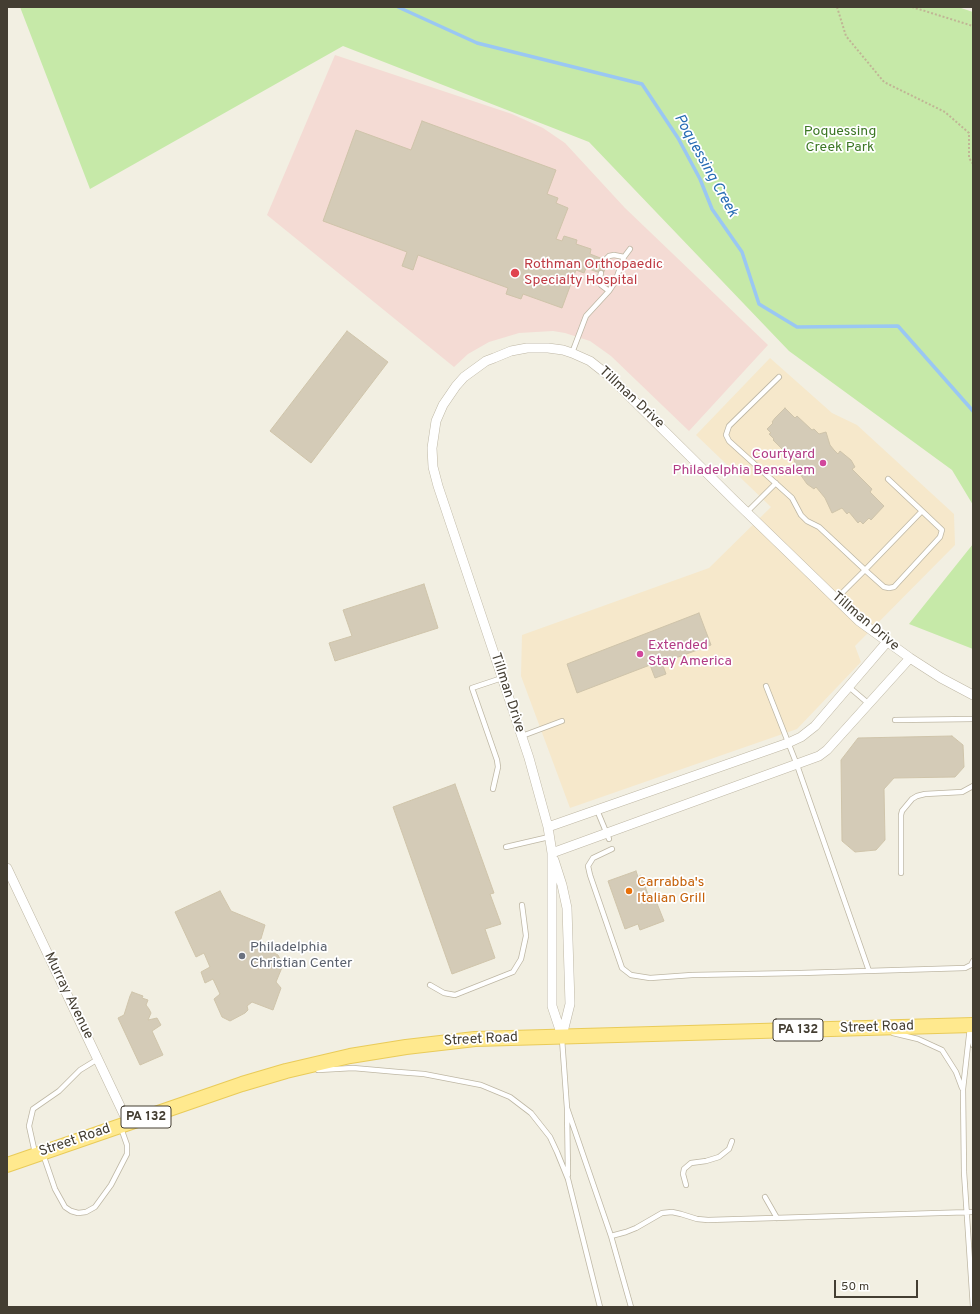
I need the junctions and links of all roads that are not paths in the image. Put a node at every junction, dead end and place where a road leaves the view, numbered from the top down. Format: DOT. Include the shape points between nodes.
graph roads {
  1 [pos="630,249"];
  2 [pos="624,257"];
  3 [pos="605,260"];
  4 [pos="600,273"];
  5 [pos="609,291"];
  6 [pos="572,353"];
  7 [pos="779,377"];
  8 [pos="888,479"];
  9 [pos="776,483"];
  10 [pos="922,511"];
  11 [pos="747,512"];
  12 [pos="865,570"];
  13 [pos="836,600"];
  14 [pos="887,642"];
  15 [pos="910,658"];
  16 [pos="502,678"];
  17 [pos="766,686"];
  18 [pos="848,687"];
  19 [pos="973,695"];
  20 [pos="869,704"];
  21 [pos="973,719"];
  22 [pos="895,720"];
  23 [pos="562,721"];
  24 [pos="522,736"];
  25 [pos="788,743"];
  26 [pos="797,765"];
  27 [pos="973,786"];
  28 [pos="493,789"];
  29 [pos="597,810"];
  30 [pos="548,827"];
  31 [pos="550,836"];
  32 [pos="608,836"];
  33 [pos="506,847"];
  34 [pos="612,849"];
  35 [pos="552,853"];
  36 [pos="7,868"];
  37 [pos="901,873"];
  38 [pos="522,905"];
  39 [pos="973,961"];
  40 [pos="869,971"];
  41 [pos="430,985"];
  42 [pos="971,1026"];
  43 [pos="873,1028"];
  44 [pos="562,1036"];
  45 [pos="973,1045"];
  46 [pos="98,1059"];
  47 [pos="286,1071"];
  48 [pos="963,1089"];
  49 [pos="567,1108"];
  50 [pos="124,1124"];
  51 [pos="732,1141"];
  52 [pos="39,1154"];
  53 [pos="7,1165"];
  54 [pos="568,1179"];
  55 [pos="686,1185"];
  56 [pos="765,1197"];
  57 [pos="967,1212"];
  58 [pos="973,1212"];
  59 [pos="777,1218"];
  60 [pos="610,1236"];
  61 [pos="600,1307"];
  62 [pos="631,1307"];
  63 [pos="973,1307"];
  1 -- 2 [label="lane"];
  2 -- 3 [label="lane" via="614,255"];
  2 -- 5 [label="lane"];
  4 -- 5 [label="lane" via="599,281"];
  5 -- 6 [label="lane" via="586,316"];
  6 -- 11 [label="street, Tillman Drive" via="590,361 609,376"];
  6 -- 16 [label="street, Tillman Drive" via="548,348 527,348 486,361 456,386 443,405 434,430 433,467 438,486"];
  7 -- 9 [label="lane" via="729,426 726,435 729,441"];
  8 -- 10 [label="lane"];
  9 -- 11 [label="lane"];
  9 -- 12 [label="lane" via="792,498 807,521 819,527"];
  10 -- 12 [label="lane"];
  10 -- 12 [label="lane" via="942,530 940,537 894,587 884,587"];
  11 -- 13 [label="street, Tillman Drive"];
  12 -- 13 [label="lane"];
  13 -- 14 [label="street, Tillman Drive"];
  14 -- 15 [label="street, Tillman Drive"];
  14 -- 18 [label="street"];
  15 -- 19 [label="street, Tillman Drive"];
  15 -- 20 [label="street"];
  16 -- 24 [label="street, Tillman Drive"];
  16 -- 28 [label="lane" via="472,688 497,760"];
  17 -- 25 [label="lane"];
  18 -- 20 [label="lane"];
  18 -- 25 [label="street" via="809,732"];
  20 -- 26 [label="street" via="819,756"];
  21 -- 22 [label="lane"];
  23 -- 24 [label="lane"];
  24 -- 30 [label="street, Tillman Drive"];
  25 -- 26 [label="lane"];
  25 -- 29 [label="street"];
  26 -- 32 [label="street"];
  26 -- 40 [label="lane"];
  27 -- 37 [label="lane" via="962,792 917,796 902,811"];
  29 -- 30 [label="street"];
  29 -- 32 [label="lane"];
  30 -- 31 [label="street, Tillman Drive"];
  31 -- 33 [label="lane"];
  31 -- 35 [label="street, Tillman Drive"];
  32 -- 35 [label="street"];
  34 -- 40 [label="lane" via="593,858 588,866 622,968 631,975 650,978"];
  35 -- 44 [label="street, Tillman Drive" via="552,1006"];
  35 -- 44 [label="street, Tillman Drive" via="567,908 570,1004"];
  36 -- 46 [label="street, Murray Avenue"];
  38 -- 41 [label="lane" via="526,936 522,959 514,972 455,995 444,993"];
  39 -- 40 [label="lane" via="965,968"];
  42 -- 43 [label="main road, Street Road / PA 132"];
  42 -- 45 [label="lane"];
  42 -- 48 [label="lane"];
  43 -- 44 [label="main road, Street Road / PA 132"];
  43 -- 48 [label="lane" via="918,1039 942,1050"];
  44 -- 47 [label="main road, Street Road / PA 132" via="434,1043 350,1056"];
  44 -- 49 [label="lane"];
  46 -- 50 [label="street, Murray Avenue"];
  46 -- 52 [label="lane" via="80,1070 58,1091 33,1109 29,1126"];
  47 -- 50 [label="main road, Street Road / PA 132"];
  47 -- 54 [label="lane" via="353,1068 454,1079 493,1089 531,1113 550,1137"];
  48 -- 57 [label="lane"];
  49 -- 54 [label="lane"];
  49 -- 60 [label="lane"];
  50 -- 52 [label="main road, Street Road / PA 132"];
  50 -- 52 [label="lane" via="127,1154 111,1185 95,1206 86,1212 71,1212 65,1207"];
  51 -- 55 [label="lane" via="729,1149 719,1157 691,1163 684,1169"];
  52 -- 53 [label="main road, Street Road / PA 132"];
  54 -- 61 [label="lane"];
  56 -- 59 [label="lane"];
  57 -- 58 [label="lane"];
  57 -- 59 [label="lane"];
  57 -- 63 [label="lane"];
  59 -- 60 [label="lane" via="708,1220 662,1213 636,1228"];
  60 -- 62 [label="lane"];
}
